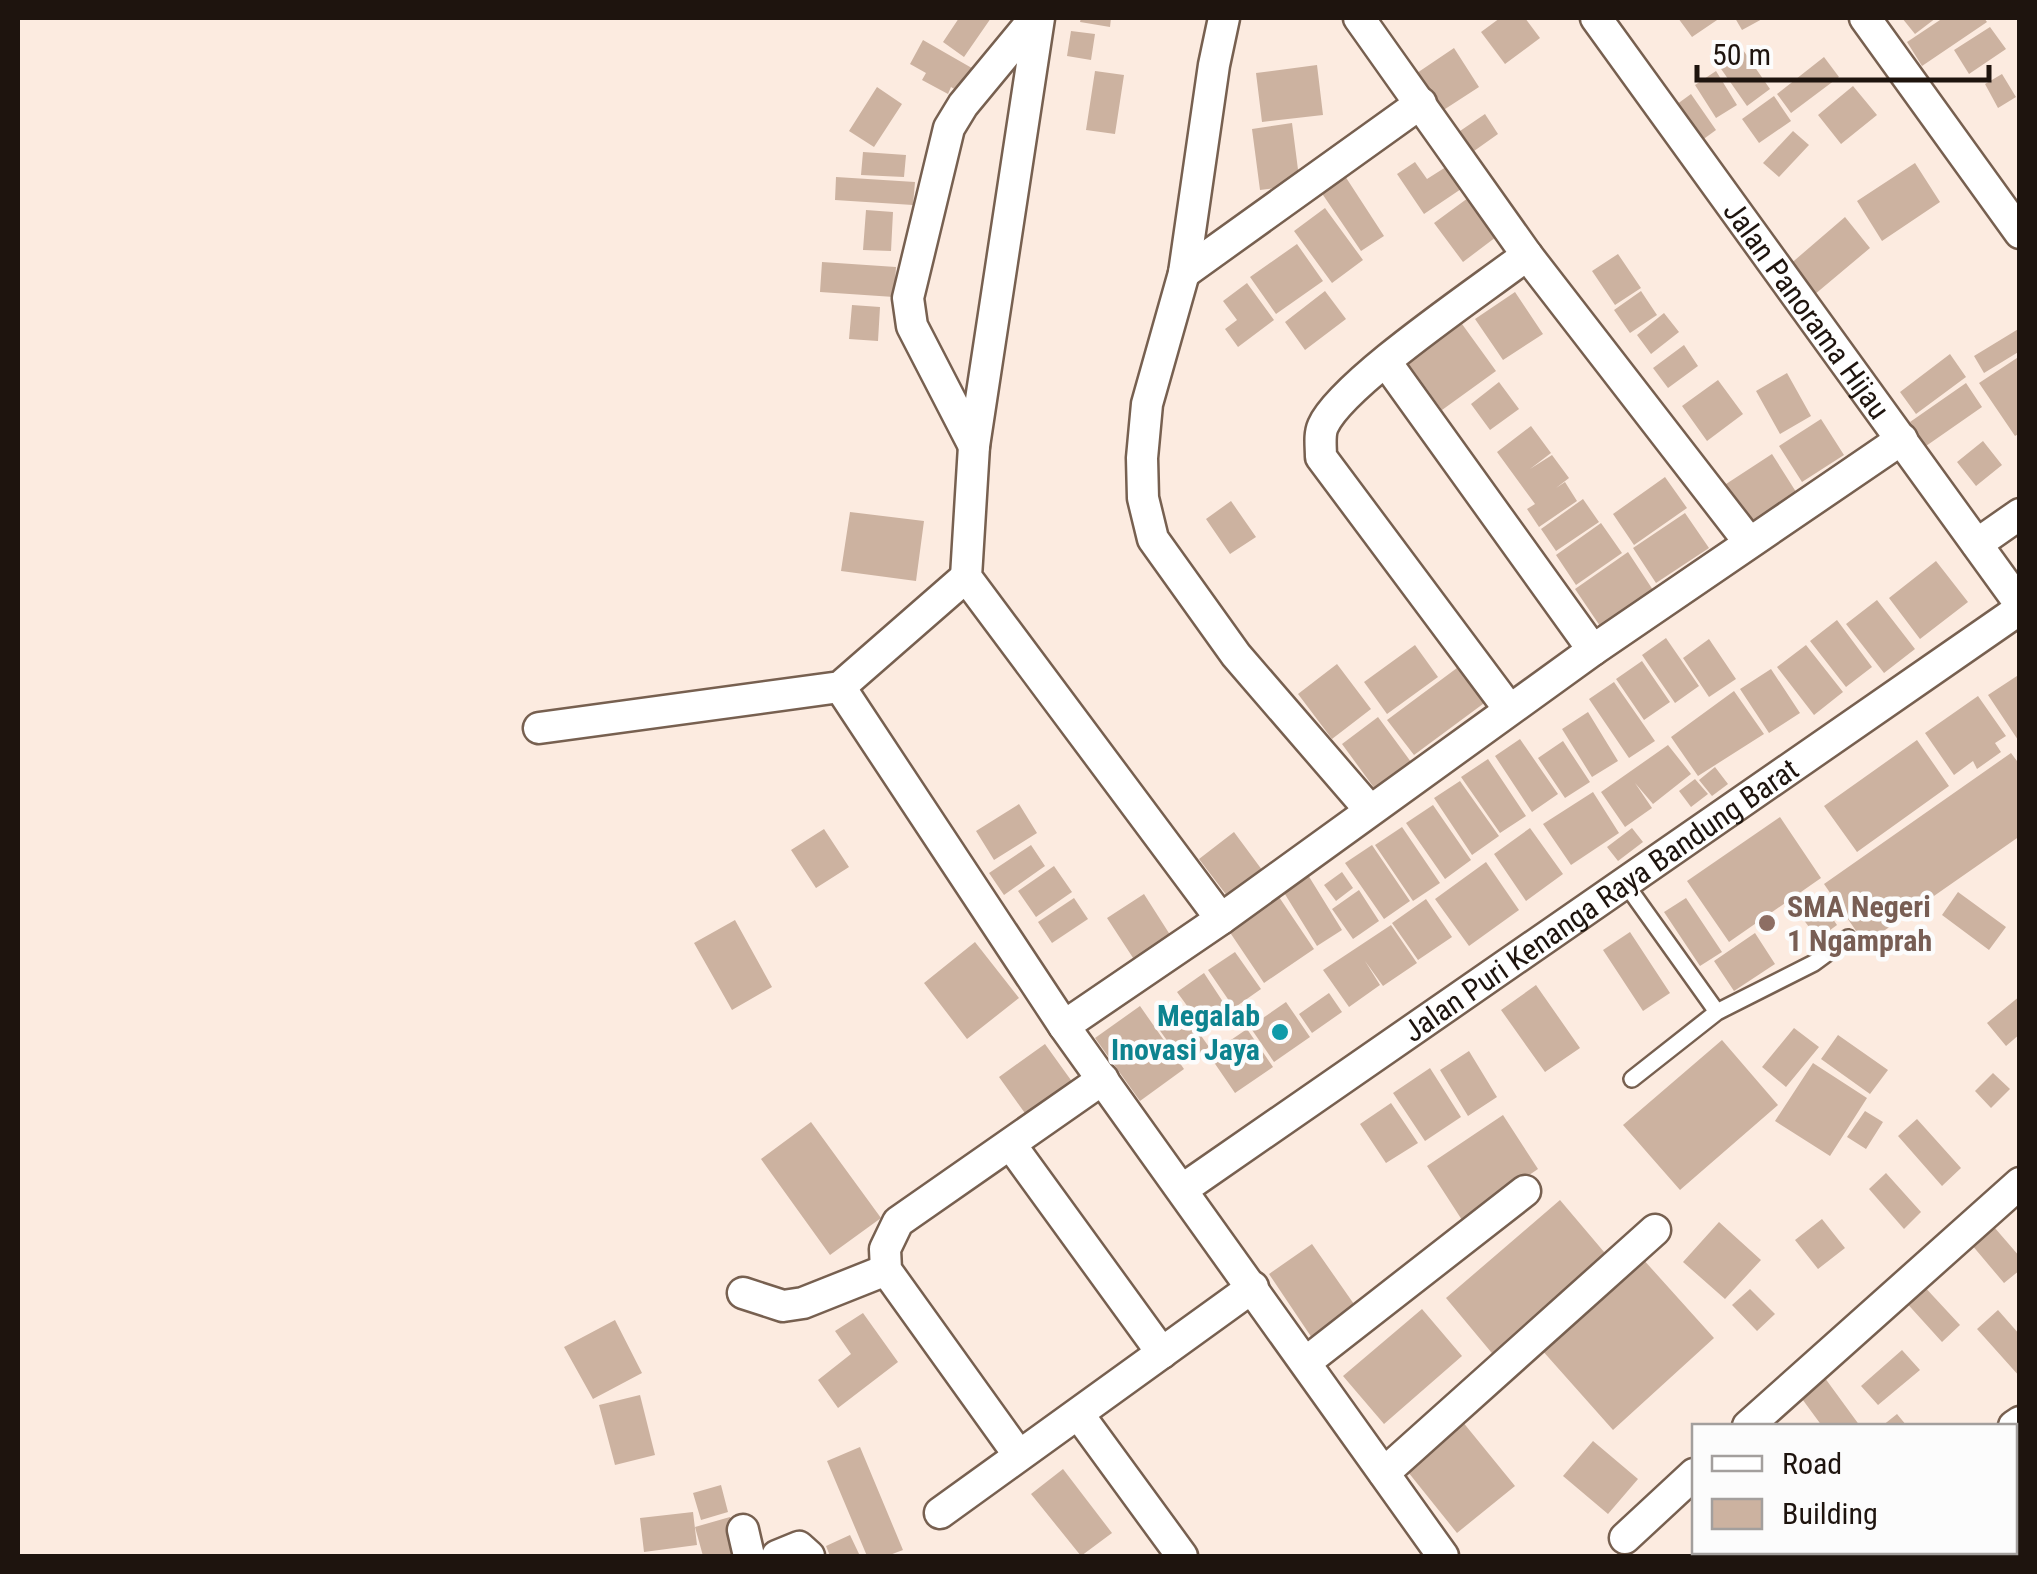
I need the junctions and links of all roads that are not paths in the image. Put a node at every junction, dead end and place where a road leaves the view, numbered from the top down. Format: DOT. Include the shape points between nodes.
graph roads {
  1 [pos="1037,18"];
  2 [pos="1224,18"];
  3 [pos="1359,18"];
  4 [pos="1596,18"];
  5 [pos="1866,18"];
  6 [pos="1421,102"];
  7 [pos="2020,234"];
  8 [pos="1527,255"];
  9 [pos="1184,273"];
  10 [pos="1386,362"];
  11 [pos="1902,438"];
  12 [pos="974,446"];
  13 [pos="2020,514"];
  14 [pos="1748,542"];
  15 [pos="1977,544"];
  16 [pos="966,578"];
  17 [pos="2020,606"];
  18 [pos="1593,650"];
  19 [pos="840,687"];
  20 [pos="1510,709"];
  21 [pos="539,728"];
  22 [pos="1368,809"];
  23 [pos="1626,883"];
  24 [pos="1221,919"];
  25 [pos="1848,938"];
  26 [pos="1717,1012"];
  27 [pos="1064,1026"];
  28 [pos="1103,1079"];
  29 [pos="1632,1079"];
  30 [pos="1012,1144"];
  31 [pos="2020,1183"];
  32 [pos="1183,1189"];
  33 [pos="1525,1191"];
  34 [pos="1655,1230"];
  35 [pos="886,1270"];
  36 [pos="1253,1287"];
  37 [pos="743,1292"];
  38 [pos="1162,1353"];
  39 [pos="1306,1362"];
  40 [pos="1078,1415"];
  41 [pos="1750,1424"];
  42 [pos="1018,1454"];
  43 [pos="1384,1474"];
  44 [pos="1692,1479"];
  45 [pos="940,1512"];
  46 [pos="1624,1538"];
  47 [pos="776,1556"];
  48 [pos="809,1556"];
  49 [pos="1182,1556"];
  50 [pos="1443,1556"];
  1 -- 12 [label="street"];
  1 -- 12 [label="street" via="949,128 908,298 912,326"];
  2 -- 9 [label="street"];
  3 -- 6 [label="street"];
  4 -- 11 [label="street, Jalan Panorama Hijau"];
  5 -- 7 [label="street"];
  6 -- 8 [label="street"];
  6 -- 9 [label="street"];
  8 -- 10 [label="street"];
  8 -- 14 [label="street"];
  9 -- 22 [label="street" via="1148,404 1142,478 1154,540 1236,655"];
  10 -- 18 [label="street"];
  10 -- 20 [label="street" via="1334,408 1321,430 1322,457"];
  11 -- 14 [label="street"];
  11 -- 15 [label="street, Jalan Panorama Hijau"];
  12 -- 16 [label="street"];
  13 -- 15 [label="street"];
  14 -- 18 [label="street"];
  15 -- 17 [label="street, Jalan Panorama Hijau"];
  16 -- 19 [label="street"];
  16 -- 24 [label="street"];
  17 -- 23 [label="street, Jalan Puri Kenanga Raya Bandung Barat"];
  18 -- 20 [label="street"];
  19 -- 21 [label="street"];
  19 -- 27 [label="street"];
  20 -- 22 [label="street"];
  22 -- 24 [label="street"];
  23 -- 26 [label="lane"];
  23 -- 32 [label="street, Jalan Puri Kenanga Raya Bandung Barat"];
  24 -- 27 [label="street"];
  25 -- 26 [label="lane" via="1814,963"];
  26 -- 29 [label="lane"];
  27 -- 28 [label="street"];
  28 -- 30 [label="street"];
  28 -- 32 [label="street"];
  30 -- 35 [label="street" via="898,1222 885,1249"];
  30 -- 38 [label="street"];
  31 -- 41 [label="street"];
  32 -- 36 [label="street"];
  33 -- 39 [label="street"];
  34 -- 43 [label="street"];
  35 -- 37 [label="street" via="783,1306"];
  35 -- 42 [label="street"];
  36 -- 38 [label="street"];
  36 -- 39 [label="street"];
  38 -- 40 [label="street"];
  39 -- 43 [label="street"];
  40 -- 42 [label="street"];
  40 -- 49 [label="street"];
  42 -- 45 [label="street"];
  43 -- 50 [label="street"];
  44 -- 46 [label="street"];
  47 -- 48 [label="street" via="799,1547"];
}
